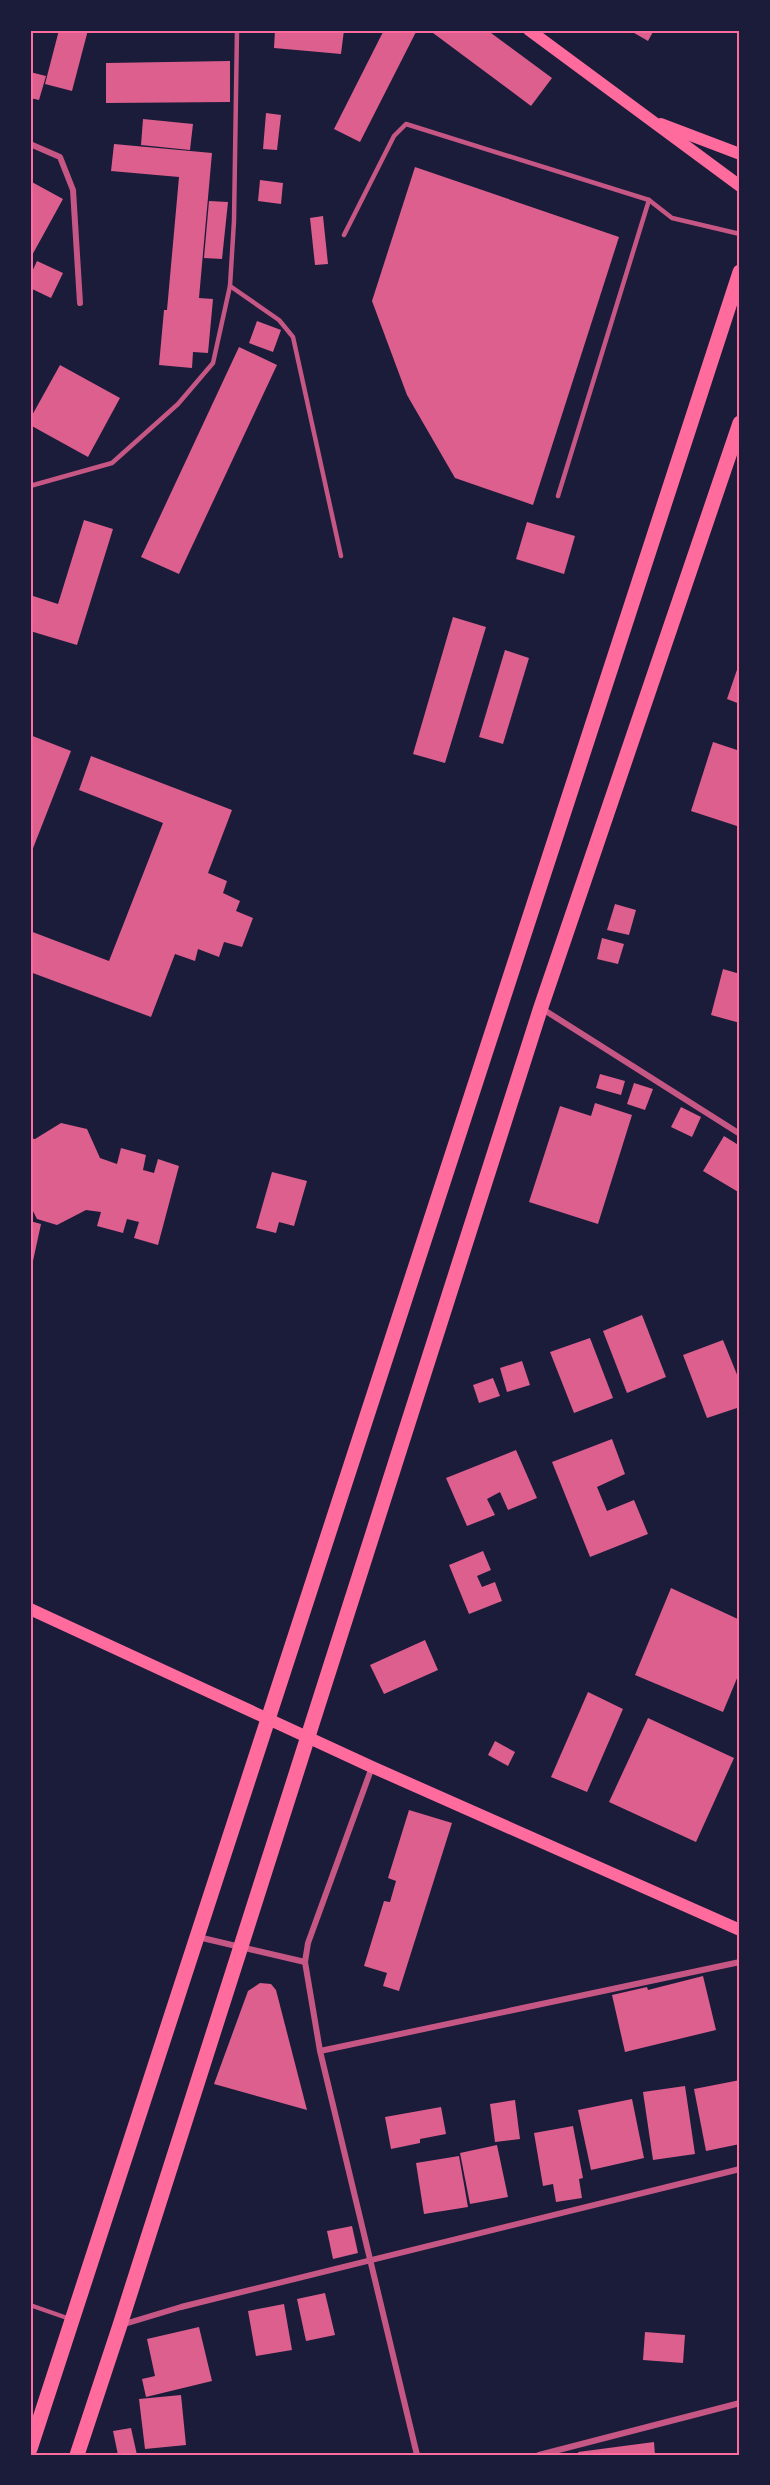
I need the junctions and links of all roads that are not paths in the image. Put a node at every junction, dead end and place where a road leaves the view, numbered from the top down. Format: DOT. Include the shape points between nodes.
graph roads {
  1 [pos="237,30"];
  2 [pos="529,30"];
  3 [pos="646,118"];
  4 [pos="30,144"];
  5 [pos="740,154"];
  6 [pos="740,186"];
  7 [pos="648,200"];
  8 [pos="740,234"];
  9 [pos="344,235"];
  10 [pos="740,272"];
  11 [pos="230,286"];
  12 [pos="80,303"];
  13 [pos="740,423"];
  14 [pos="30,486"];
  15 [pos="558,496"];
  16 [pos="341,556"];
  17 [pos="541,1007"];
  18 [pos="740,1134"];
  19 [pos="30,1609"];
  20 [pos="269,1719"];
  21 [pos="307,1737"];
  22 [pos="372,1767"];
  23 [pos="740,1930"];
  24 [pos="198,1937"];
  25 [pos="240,1948"];
  26 [pos="305,1962"];
  27 [pos="740,1962"];
  28 [pos="320,2051"];
  29 [pos="740,2169"];
  30 [pos="369,2262"];
  31 [pos="30,2305"];
  32 [pos="73,2320"];
  33 [pos="120,2325"];
  34 [pos="740,2403"];
  35 [pos="30,2449"];
  36 [pos="77,2455"];
  37 [pos="417,2455"];
  38 [pos="539,2455"];
  1 -- 11 [label="lane"];
  2 -- 3 [label="main road"];
  3 -- 5 [label="main road"];
  3 -- 6 [label="main road"];
  4 -- 12 [label="street" via="60,157 73,190"];
  7 -- 8 [label="lane" via="672,218"];
  7 -- 9 [label="lane" via="406,124 394,136"];
  7 -- 15 [label="lane"];
  10 -- 20 [label="main road"];
  11 -- 14 [label="lane" via="213,363 178,404 112,463"];
  11 -- 16 [label="lane" via="279,320 293,338"];
  13 -- 17 [label="main road"];
  17 -- 18 [label="street"];
  17 -- 21 [label="main road"];
  19 -- 20 [label="main road"];
  20 -- 21 [label="main road"];
  20 -- 24 [label="main road"];
  21 -- 22 [label="main road"];
  21 -- 25 [label="main road"];
  22 -- 23 [label="main road"];
  22 -- 26 [label="street" via="308,1943"];
  24 -- 25 [label="street"];
  24 -- 32 [label="main road"];
  25 -- 26 [label="street"];
  25 -- 33 [label="main road"];
  26 -- 28 [label="street"];
  27 -- 28 [label="street"];
  28 -- 30 [label="street"];
  29 -- 30 [label="street"];
  30 -- 33 [label="street"];
  30 -- 37 [label="street"];
  31 -- 32 [label="lane"];
  32 -- 35 [label="main road"];
  33 -- 36 [label="main road"];
  34 -- 38 [label="street"];
}
